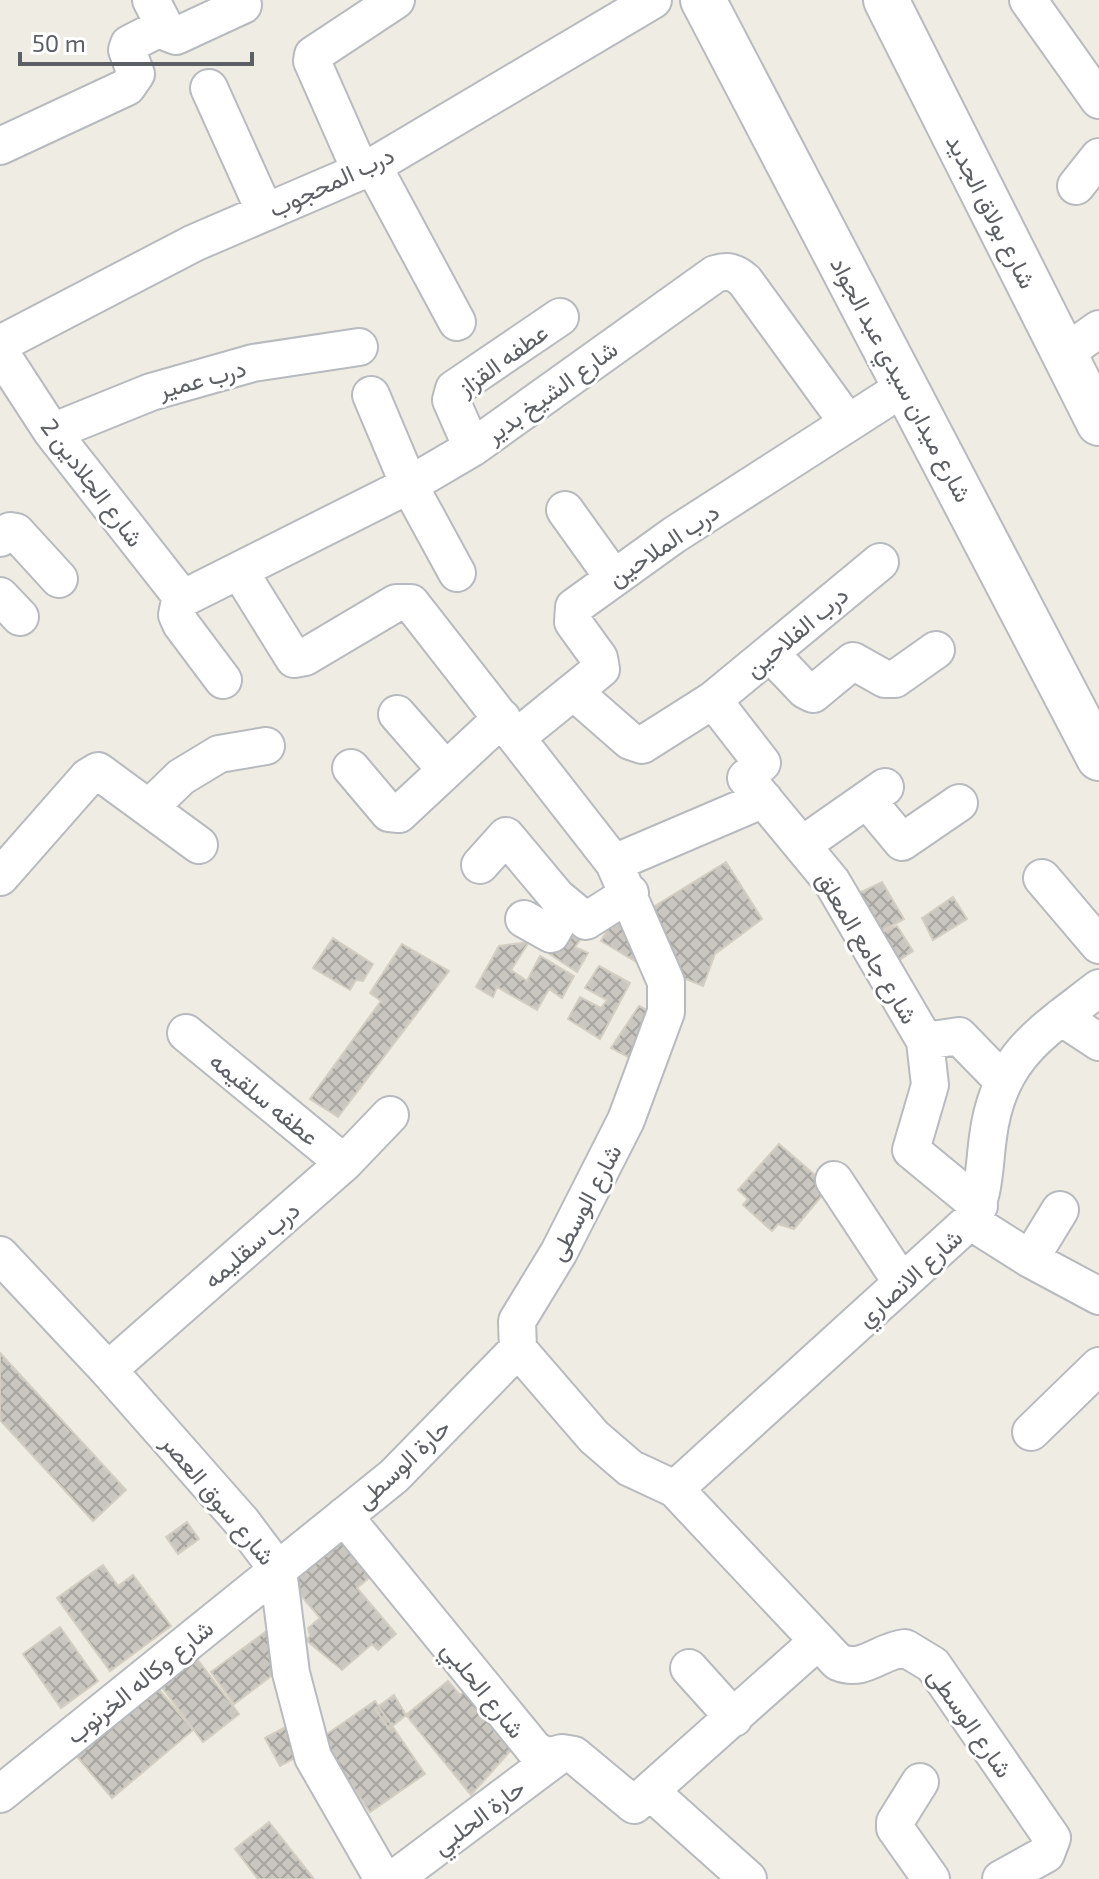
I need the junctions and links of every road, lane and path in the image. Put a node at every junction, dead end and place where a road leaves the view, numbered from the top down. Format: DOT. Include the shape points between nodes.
graph roads {
  1 [pos="653,0"];
  2 [pos="703,0"];
  3 [pos="886,0"];
  4 [pos="1028,0"];
  5 [pos="381,4"];
  6 [pos="243,5"];
  7 [pos="158,13"];
  8 [pos="1095,86"];
  9 [pos="209,88"];
  10 [pos="0,146"];
  11 [pos="1099,157"];
  12 [pos="367,169"];
  13 [pos="1076,186"];
  14 [pos="265,212"];
  15 [pos="560,317"];
  16 [pos="457,322"];
  17 [pos="1099,329"];
  18 [pos="0,344"];
  19 [pos="359,347"];
  20 [pos="0,352"];
  21 [pos="1064,354"];
  22 [pos="906,386"];
  23 [pos="371,395"];
  24 [pos="848,423"];
  25 [pos="1099,423"];
  26 [pos="52,432"];
  27 [pos="472,448"];
  28 [pos="409,485"];
  29 [pos="565,510"];
  30 [pos="0,538"];
  31 [pos="880,562"];
  32 [pos="240,572"];
  33 [pos="457,573"];
  34 [pos="613,577"];
  35 [pos="59,579"];
  36 [pos="188,595"];
  37 [pos="936,650"];
  38 [pos="770,653"];
  39 [pos="223,680"];
  40 [pos="574,692"];
  41 [pos="713,700"];
  42 [pos="397,714"];
  43 [pos="510,728"];
  44 [pos="266,746"];
  45 [pos="1099,758"];
  46 [pos="351,768"];
  47 [pos="446,770"];
  48 [pos="764,799"];
  49 [pos="959,803"];
  50 [pos="149,808"];
  51 [pos="199,845"];
  52 [pos="802,845"];
  53 [pos="7,854"];
  54 [pos="480,865"];
  55 [pos="622,878"];
  56 [pos="1042,878"];
  57 [pos="567,906"];
  58 [pos="524,919"];
  59 [pos="1099,945"];
  60 [pos="1099,988"];
  61 [pos="1061,1017"];
  62 [pos="186,1033"];
  63 [pos="925,1041"];
  64 [pos="1099,1042"];
  65 [pos="1002,1080"];
  66 [pos="390,1115"];
  67 [pos="344,1163"];
  68 [pos="834,1180"];
  69 [pos="1060,1210"];
  70 [pos="975,1214"];
  71 [pos="0,1255"];
  72 [pos="1030,1259"];
  73 [pos="902,1283"];
  74 [pos="1099,1296"];
  75 [pos="518,1349"];
  76 [pos="1099,1366"];
  77 [pos="108,1370"];
  78 [pos="1031,1432"];
  79 [pos="675,1489"];
  80 [pos="344,1516"];
  81 [pos="278,1570"];
  82 [pos="817,1642"];
  83 [pos="689,1668"];
  84 [pos="734,1718"];
  85 [pos="562,1753"];
  86 [pos="920,1782"];
  87 [pos="652,1793"];
  88 [pos="0,1794"];
  89 [pos="1051,1858"];
  90 [pos="383,1879"];
  91 [pos="394,1879"];
  92 [pos="748,1879"];
  93 [pos="931,1879"];
  94 [pos="1001,1879"];
  1 -- 12 [label="street, درب المحجوب"];
  2 -- 22 [label="street, شارع ميدان سيدي عبد الجواد"];
  3 -- 21 [label="street, شارع بولاق الجديد"];
  4 -- 8 [label="street"];
  5 -- 12 [label="street" via="316,50 312,61"];
  6 -- 7 [label="street" via="176,36 168,33"];
  7 -- 10 [label="street" via="127,47 136,67 133,82"];
  9 -- 14 [label="street"];
  11 -- 13 [label="street"];
  12 -- 14 [label="street, درب المحجوب"];
  12 -- 16 [label="street"];
  14 -- 18 [label="street, درب المحجوب"];
  15 -- 27 [label="street, عطفه القزاز" via="454,389 451,400"];
  17 -- 21 [label="street"];
  19 -- 26 [label="street, درب عمير" via="253,363 151,392"];
  20 -- 26 [label="street, شارع الجلادين 2"];
  21 -- 25 [label="street, شارع بولاق الجديد"];
  22 -- 24 [label="street, درب الملاحين"];
  22 -- 45 [label="street, شارع ميدان سيدي عبد الجواد"];
  23 -- 28 [label="street"];
  24 -- 27 [label="street, شارع الشيخ بدير" via="745,281 725,271"];
  24 -- 34 [label="street, درب الملاحين"];
  26 -- 36 [label="street, شارع الجلادين 2"];
  27 -- 28 [label="street, شارع الشيخ بدير"];
  28 -- 32 [label="street, شارع الشيخ بدير"];
  28 -- 33 [label="street"];
  29 -- 34 [label="street"];
  30 -- 35 [label="street" via="16,532"];
  31 -- 38 [label="street, درب الفلاحين"];
  32 -- 36 [label="street, شارع الشيخ بدير"];
  32 -- 43 [label="street, شارع الوسطى" via="294,659 396,603 411,603"];
  34 -- 40 [label="street, درب الملاحين" via="572,612 573,622 601,663 598,673"];
  36 -- 39 [label="street" via="177,615"];
  37 -- 38 [label="street" via="895,679 853,661 813,694"];
  38 -- 41 [label="street, درب الفلاحين"];
  40 -- 41 [label="street, درب الفلاحين" via="638,745"];
  40 -- 43 [label="street, درب الملاحين"];
  41 -- 48 [label="street, شارع جامع المعلق" via="762,763 746,778"];
  42 -- 47 [label="street"];
  43 -- 47 [label="street, درب الملاحين"];
  43 -- 55 [label="street, شارع الوسطى"];
  44 -- 50 [label="street" via="219,754 181,777"];
  46 -- 47 [label="street, درب الملاحين" via="394,815"];
  48 -- 52 [label="street, شارع جامع المعلق"];
  48 -- 55 [label="street"];
  49 -- 52 [label="street" via="902,842 876,794"];
  50 -- 51 [label="street"];
  50 -- 53 [label="street" via="104,772 92,773"];
  52 -- 63 [label="street, شارع جامع المعلق" via="832,882"];
  54 -- 57 [label="street" via="506,836"];
  55 -- 57 [label="street" via="587,922"];
  55 -- 75 [label="street, شارع الوسطى" via="666,982 666,1012 626,1120 559,1252 517,1321"];
  56 -- 59 [label="street"];
  57 -- 58 [label="street" via="551,934"];
  60 -- 61 [label="street, شارع الانصاري"];
  61 -- 64 [label="street"];
  61 -- 65 [label="street, شارع الانصاري" via="1016,1058"];
  62 -- 67 [label="street, عطفه سلقيمه"];
  63 -- 65 [label="street" via="959,1036"];
  63 -- 70 [label="street, شارع جامع المعلق" via="930,1085 911,1150"];
  65 -- 70 [label="street, شارع الانصاري" via="990,1115"];
  66 -- 67 [label="street, درب سقليمه"];
  67 -- 77 [label="street, درب سقليمه"];
  68 -- 73 [label="street"];
  69 -- 72 [label="street"];
  70 -- 72 [label="street"];
  70 -- 73 [label="street, شارع الانصاري"];
  71 -- 77 [label="street, شارع سوق العصر"];
  72 -- 74 [label="street"];
  73 -- 79 [label="street, شارع الانصاري"];
  75 -- 79 [label="street, شارع الوسطى" via="594,1437 630,1468"];
  75 -- 80 [label="street, حارة الوسطى" via="394,1476"];
  76 -- 78 [label="street"];
  77 -- 81 [label="street, شارع سوق العصر"];
  79 -- 82 [label="street, شارع الوسطى"];
  80 -- 81 [label="street, حارة الوسطى"];
  80 -- 85 [label="street, شارع الحلبي" via="534,1749 547,1757"];
  81 -- 88 [label="street, شارع وكاله الخرنوب"];
  81 -- 90 [label="street, شارع سوق العصر" via="291,1673 313,1757"];
  82 -- 84 [label="street"];
  82 -- 89 [label="street, شارع الوسطى" via="851,1668 862,1667 887,1650 905,1648 933,1665"];
  83 -- 84 [label="street"];
  84 -- 87 [label="street"];
  85 -- 87 [label="street, شارع الحلبي" via="580,1759 632,1805"];
  85 -- 91 [label="street, حارة الحلبي"];
  86 -- 93 [label="street" via="895,1828"];
  87 -- 92 [label="street"];
  89 -- 94 [label="street"];
}
